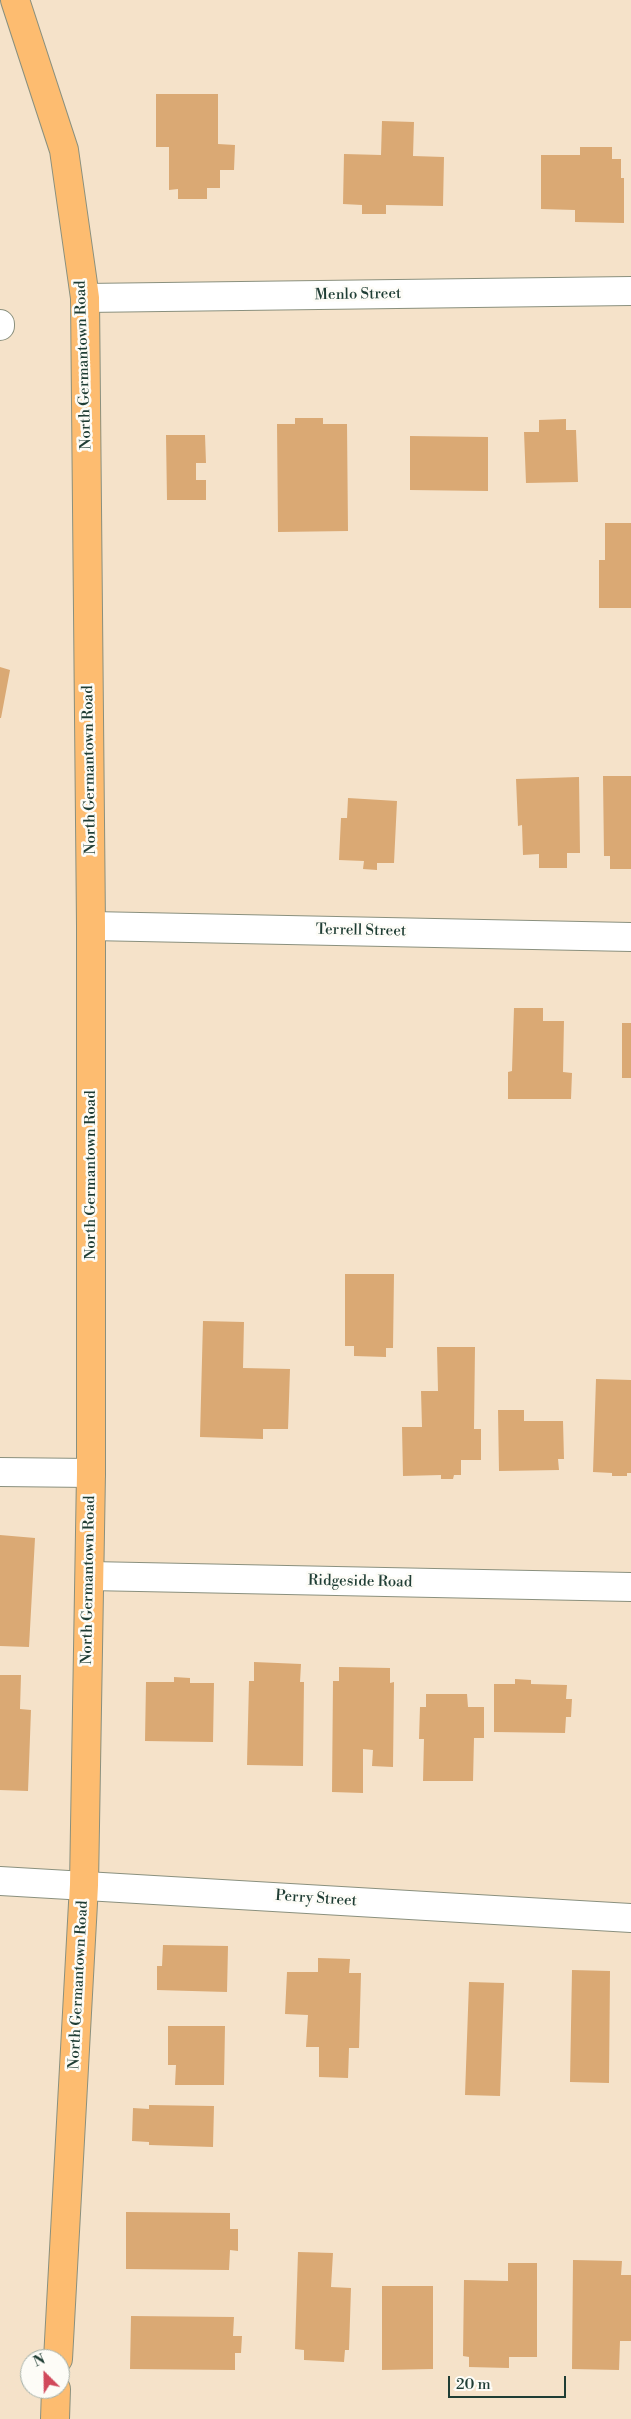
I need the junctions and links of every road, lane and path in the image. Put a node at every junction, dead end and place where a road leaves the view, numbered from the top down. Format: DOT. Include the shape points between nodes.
graph roads {
  1 [pos="15,0"];
  2 [pos="631,292"];
  3 [pos="85,298"];
  4 [pos="91,926"];
  5 [pos="631,937"];
  6 [pos="0,1472"];
  7 [pos="91,1473"];
  8 [pos="90,1576"];
  9 [pos="631,1587"];
  10 [pos="0,1881"];
  11 [pos="84,1885"];
  12 [pos="631,1918"];
  13 [pos="59,2349"];
  14 [pos="56,2399"];
  15 [pos="55,2419"];
  1 -- 3 [label="main road, North Germantown Road" via="64,150"];
  2 -- 3 [label="street, Menlo Street"];
  3 -- 4 [label="main road, North Germantown Road"];
  4 -- 5 [label="street, Terrell Street"];
  4 -- 7 [label="main road, North Germantown Road"];
  6 -- 7 [label="street"];
  7 -- 8 [label="main road, North Germantown Road"];
  8 -- 9 [label="street, Ridgeside Road"];
  8 -- 11 [label="main road, North Germantown Road"];
  10 -- 11 [label="street, Perry Street"];
  11 -- 12 [label="street, Perry Street"];
  11 -- 13 [label="main road, North Germantown Road"];
  14 -- 15 [label="main road"];
}
